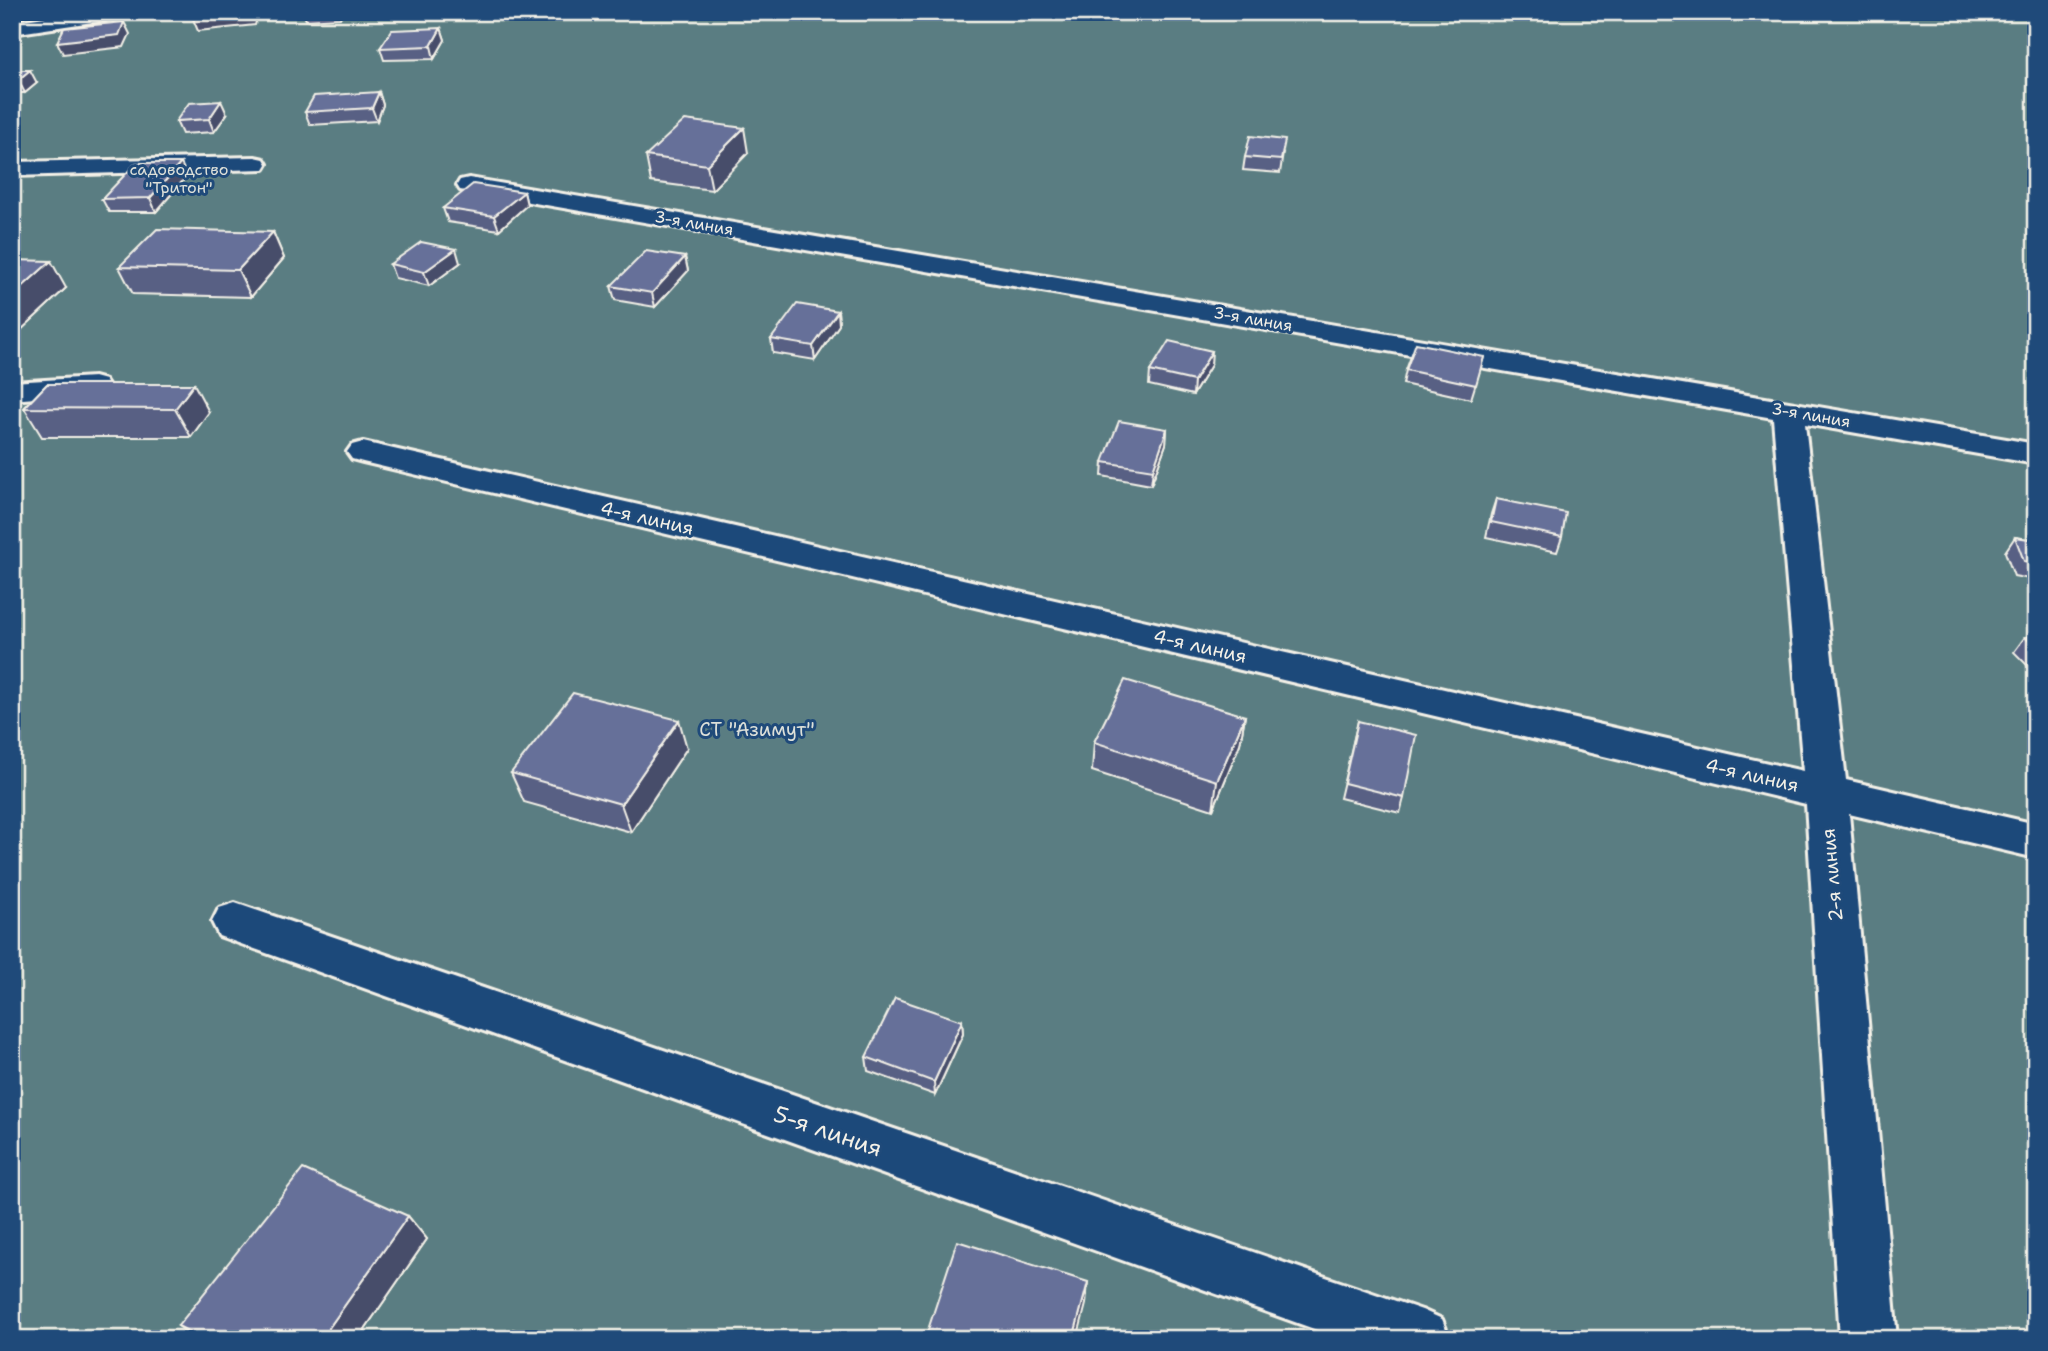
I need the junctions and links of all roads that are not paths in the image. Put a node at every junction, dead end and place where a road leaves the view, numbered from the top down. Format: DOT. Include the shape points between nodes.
graph roads {
  1 [pos="119,12"];
  2 [pos="12,27"];
  3 [pos="255,164"];
  4 [pos="12,169"];
  5 [pos="469,185"];
  6 [pos="118,385"];
  7 [pos="12,391"];
  8 [pos="1788,411"];
  9 [pos="363,452"];
  10 [pos="2036,454"];
  11 [pos="1826,792"];
  12 [pos="2036,841"];
  13 [pos="235,922"];
  14 [pos="1422,1339"];
  15 [pos="1869,1339"];
  1 -- 2 [label="street"];
  3 -- 4 [label="street"];
  5 -- 8 [label="street, 3-я линия"];
  6 -- 7 [label="street"];
  8 -- 10 [label="street, 3-я линия"];
  8 -- 11 [label="street, 2-я линия"];
  9 -- 11 [label="street, 4-я линия"];
  11 -- 12 [label="street, 4-я линия"];
  11 -- 15 [label="street, 2-я линия"];
  13 -- 14 [label="street, 5-я линия"];
}
